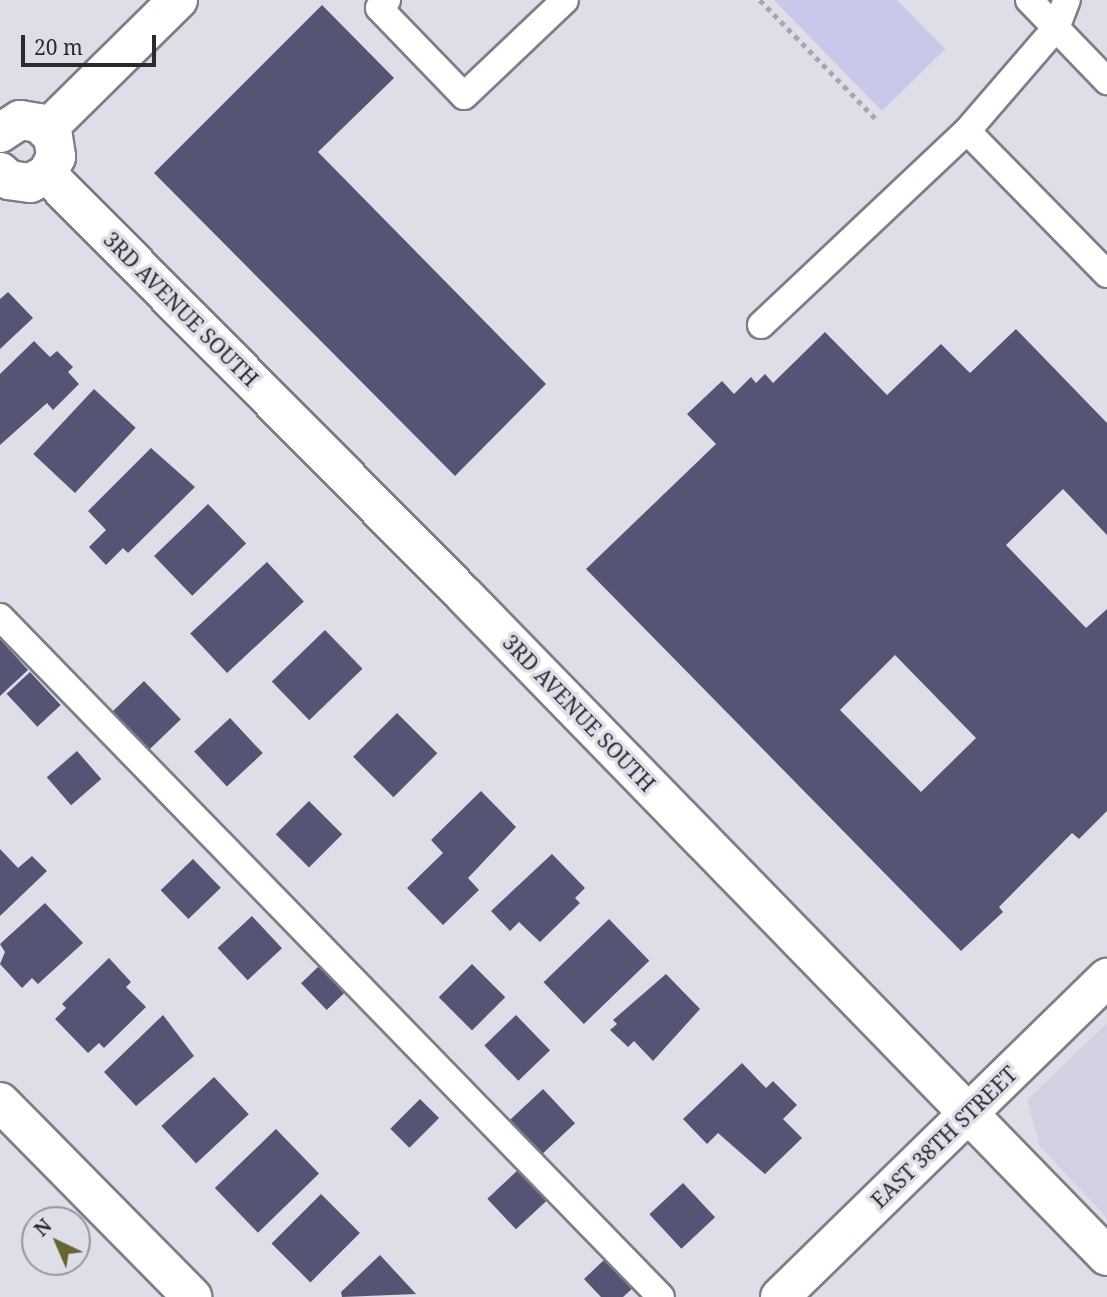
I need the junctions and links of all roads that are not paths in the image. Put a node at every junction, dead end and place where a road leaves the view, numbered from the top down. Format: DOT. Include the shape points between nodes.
graph roads {
  1 [pos="178,0"];
  2 [pos="387,0"];
  3 [pos="565,0"];
  4 [pos="1029,0"];
  5 [pos="1067,0"];
  6 [pos="1056,28"];
  7 [pos="1107,81"];
  8 [pos="47,129"];
  9 [pos="1,130"];
  10 [pos="967,131"];
  11 [pos="1,174"];
  12 [pos="47,174"];
  13 [pos="1107,274"];
  14 [pos="761,326"];
  15 [pos="0,617"];
  16 [pos="1107,978"];
  17 [pos="0,1102"];
  18 [pos="968,1113"];
  19 [pos="1107,1256"];
  20 [pos="192,1297"];
  21 [pos="661,1297"];
  22 [pos="780,1297"];
  1 -- 8 [label="street"];
  2 -- 3 [label="lane" via="379,8 464,96"];
  4 -- 6 [label="lane"];
  5 -- 6 [label="lane"];
  6 -- 7 [label="lane"];
  6 -- 10 [label="lane"];
  8 -- 9 [label="street" via="29,120"];
  8 -- 12 [label="street" via="56,156"];
  10 -- 13 [label="lane"];
  10 -- 14 [label="lane"];
  11 -- 12 [label="street" via="30,183"];
  12 -- 18 [label="street, 3RD AVENUE SOUTH"];
  15 -- 21 [label="lane"];
  16 -- 18 [label="street, EAST 38TH STREET"];
  17 -- 20 [label="street"];
  18 -- 19 [label="street, 3RD AVENUE SOUTH"];
  18 -- 22 [label="street, EAST 38TH STREET"];
}
